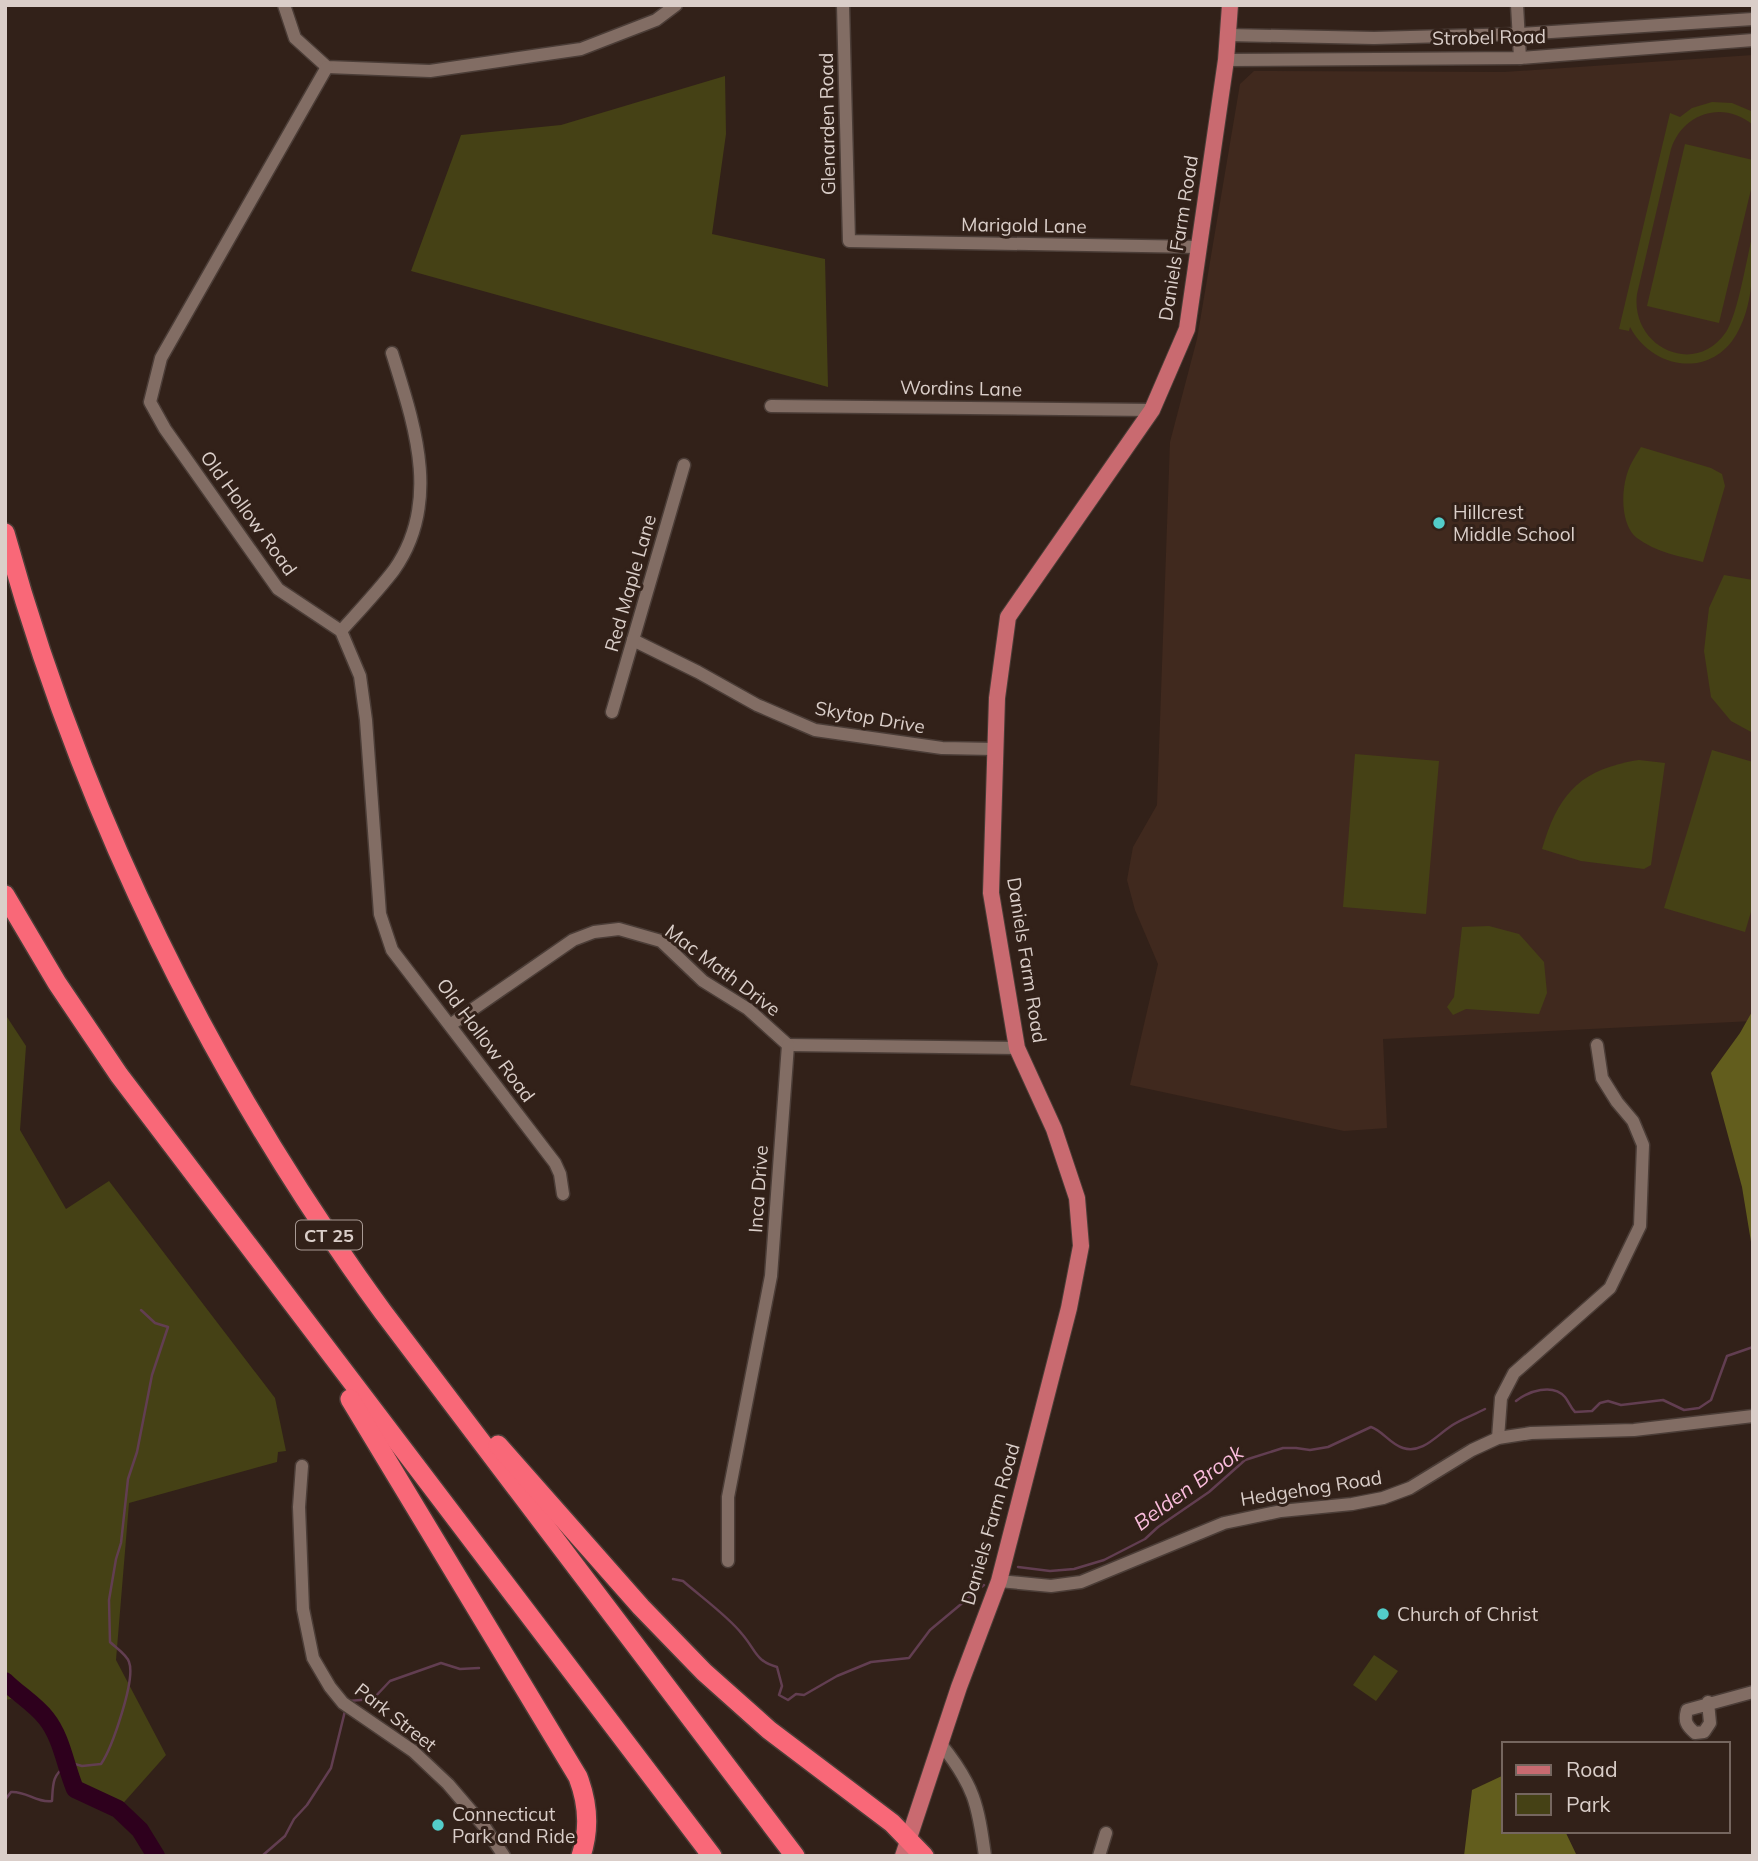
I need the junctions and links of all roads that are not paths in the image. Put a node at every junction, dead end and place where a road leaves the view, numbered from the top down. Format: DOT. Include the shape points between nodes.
graph roads {
  1 [pos="284,5"];
  2 [pos="676,5"];
  3 [pos="843,5"];
  4 [pos="1230,5"];
  5 [pos="1517,5"];
  6 [pos="1753,19"];
  7 [pos="1519,34"];
  8 [pos="1228,35"];
  9 [pos="1753,40"];
  10 [pos="1520,58"];
  11 [pos="1226,60"];
  12 [pos="327,67"];
  13 [pos="849,241"];
  14 [pos="1198,247"];
  15 [pos="392,352"];
  16 [pos="771,406"];
  17 [pos="1152,410"];
  18 [pos="684,465"];
  19 [pos="5,533"];
  20 [pos="341,631"];
  21 [pos="633,640"];
  22 [pos="612,712"];
  23 [pos="994,749"];
  24 [pos="5,895"];
  25 [pos="450,1025"];
  26 [pos="788,1045"];
  27 [pos="1597,1045"];
  28 [pos="1017,1048"];
  29 [pos="564,1194"];
  30 [pos="253,1252"];
  31 [pos="383,1312"];
  32 [pos="1753,1416"];
  33 [pos="1498,1438"];
  34 [pos="302,1466"];
  35 [pos="728,1561"];
  36 [pos="999,1581"];
  37 [pos="1753,1692"];
  38 [pos="1708,1702"];
  39 [pos="940,1743"];
  40 [pos="1106,1833"];
  41 [pos="906,1847"];
  42 [pos="504,1856"];
  43 [pos="581,1856"];
  44 [pos="712,1856"];
  45 [pos="796,1856"];
  46 [pos="924,1856"];
  47 [pos="985,1856"];
  48 [pos="1099,1856"];
  1 -- 12 [label="street" via="296,38"];
  2 -- 12 [label="street" via="656,20 580,49 430,71"];
  3 -- 13 [label="street, Glenarden Road"];
  4 -- 8 [label="main road, Daniels Farm Road"];
  5 -- 7 [label="street"];
  6 -- 7 [label="street, Strobel Road"];
  7 -- 8 [label="street, Strobel Road" via="1374,38"];
  7 -- 10 [label="street"];
  8 -- 11 [label="main road, Daniels Farm Road"];
  9 -- 10 [label="street, Strobel Road"];
  10 -- 11 [label="street, Strobel Road"];
  11 -- 14 [label="main road, Daniels Farm Road"];
  12 -- 20 [label="street, Old Hollow Road" via="162,358 150,402 278,589"];
  13 -- 14 [label="street, Marigold Lane"];
  14 -- 17 [label="main road, Daniels Farm Road" via="1186,329"];
  15 -- 20 [label="street" via="419,452 420,506 411,538 394,569"];
  16 -- 17 [label="street, Wordins Lane"];
  17 -- 23 [label="main road, Daniels Farm Road" via="1008,617"];
  18 -- 21 [label="street, Red Maple Lane"];
  19 -- 31 [label="highway, CT 25" via="77,752 168,959 258,1124"];
  20 -- 25 [label="street, Old Hollow Road" via="360,676 380,914 392,950"];
  21 -- 22 [label="street, Red Maple Lane"];
  21 -- 23 [label="street, Skytop Drive" via="815,730 942,748"];
  23 -- 28 [label="main road, Daniels Farm Road" via="991,893"];
  24 -- 30 [label="highway" via="104,1055"];
  25 -- 26 [label="street, Mac Math Drive" via="573,940 619,929 661,941 703,981 748,1009"];
  25 -- 29 [label="street, Old Hollow Road" via="555,1163"];
  26 -- 28 [label="street"];
  26 -- 35 [label="street, Inca Drive" via="771,1276 727,1497"];
  27 -- 33 [label="street" via="1602,1078 1633,1121 1643,1145 1640,1226 1610,1289 1514,1373 1502,1398"];
  28 -- 36 [label="main road, Daniels Farm Road" via="1054,1129 1077,1198 1080,1245 1069,1308"];
  30 -- 43 [label="highway" via="374,1438 573,1766 586,1801"];
  30 -- 44 [label="highway"];
  31 -- 41 [label="highway" via="683,1651 769,1730 887,1818"];
  31 -- 45 [label="highway, CT 25"];
  32 -- 33 [label="street, Hedgehog Road" via="1634,1430"];
  33 -- 36 [label="street, Hedgehog Road" via="1410,1488 1382,1498 1224,1523 1081,1582 1051,1586"];
  34 -- 42 [label="street, Park Street" via="303,1609 313,1658 347,1706 413,1751 448,1784"];
  36 -- 39 [label="main road, Daniels Farm Road"];
  37 -- 38 [label="street"];
  39 -- 41 [label="main road, Daniels Farm Road"];
  39 -- 47 [label="street" via="972,1790"];
  40 -- 48 [label="street"];
  41 -- 46 [label="highway"];
}
